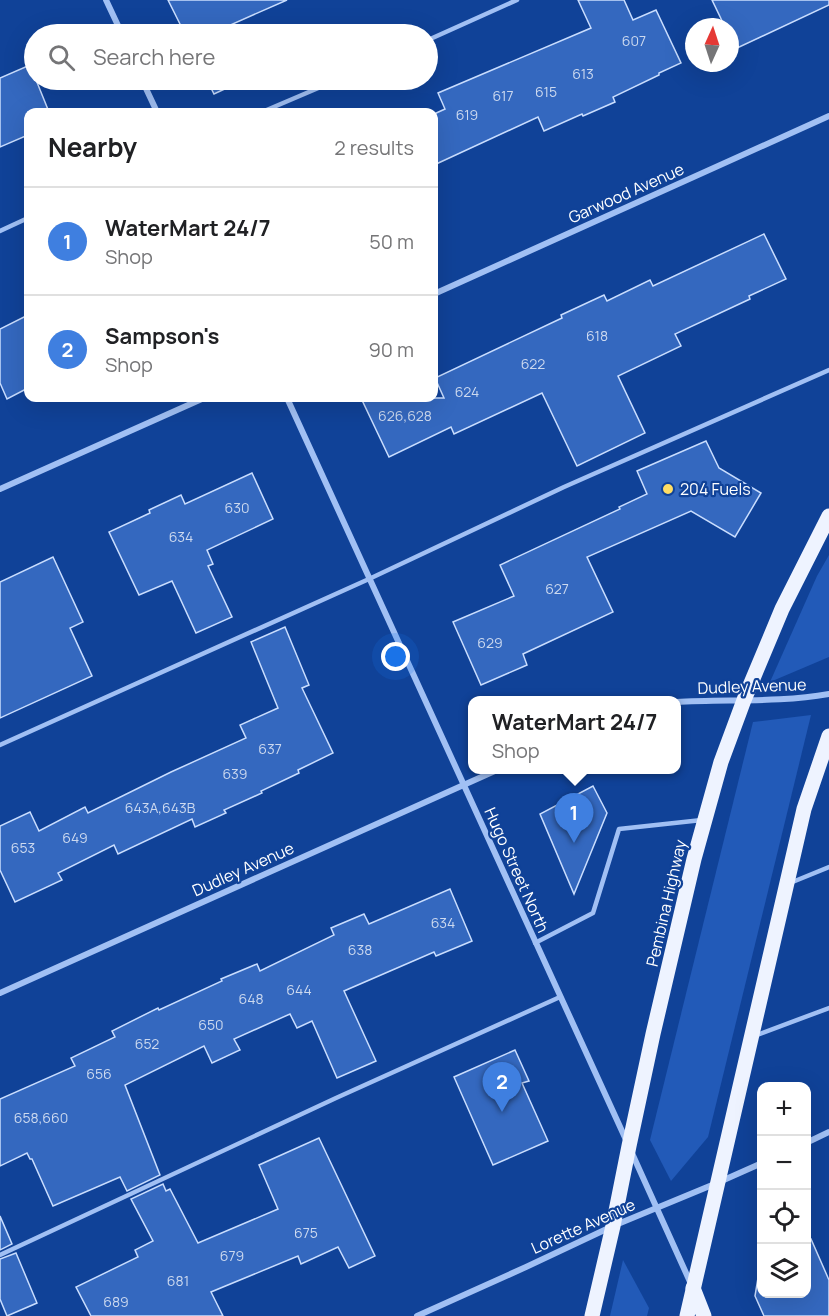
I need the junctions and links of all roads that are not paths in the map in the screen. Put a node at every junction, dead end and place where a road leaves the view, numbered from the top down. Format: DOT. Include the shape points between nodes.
graph roads {
  1 [pos="106,0"];
  2 [pos="517,0"];
  3 [pos="117,24"];
  4 [pos="438,36"];
  5 [pos="147,90"];
  6 [pos="314,90"];
  7 [pos="155,108"];
  8 [pos="271,108"];
  9 [pos="829,116"];
  10 [pos="24,220"];
  11 [pos="0,231"];
  12 [pos="438,292"];
  13 [pos="829,370"];
  14 [pos="195,402"];
  15 [pos="289,402"];
  16 [pos="0,489"];
  17 [pos="829,516"];
  18 [pos="369,579"];
  19 [pos="829,694"];
  20 [pos="744,700"];
  21 [pos="681,702"];
  22 [pos="829,736"];
  23 [pos="0,745"];
  24 [pos="487,774"];
  25 [pos="463,784"];
  26 [pos="705,820"];
  27 [pos="827,868"];
  28 [pos="829,875"];
  29 [pos="787,884"];
  30 [pos="535,943"];
  31 [pos="0,993"];
  32 [pos="560,997"];
  33 [pos="829,1008"];
  34 [pos="751,1037"];
  35 [pos="829,1132"];
  36 [pos="811,1141"];
  37 [pos="628,1146"];
  38 [pos="757,1165"];
  39 [pos="717,1183"];
  40 [pos="656,1209"];
  41 [pos="613,1226"];
  42 [pos="0,1255"];
  43 [pos="693,1288"];
  44 [pos="417,1316"];
  45 [pos="592,1316"];
  46 [pos="687,1316"];
  47 [pos="704,1316"];
  1 -- 3 [label="street"];
  2 -- 4 [label="lane"];
  5 -- 7 [label="street"];
  6 -- 8 [label="lane"];
  9 -- 12 [label="street, Garwood Avenue"];
  10 -- 11 [label="lane"];
  13 -- 18 [label="lane" via="564,487"];
  14 -- 16 [label="street"];
  15 -- 18 [label="street, Hugo Street North"];
  17 -- 20 [label="main road, Pembina Highway" via="782,609"];
  18 -- 23 [label="lane"];
  18 -- 25 [label="street, Hugo Street North"];
  19 -- 20 [label="street, Dudley Avenue"];
  20 -- 21 [label="street, Dudley Avenue"];
  20 -- 26 [label="main road, Pembina Highway"];
  22 -- 29 [label="main road" via="804,809"];
  24 -- 25 [label="street, Dudley Avenue"];
  25 -- 30 [label="street, Hugo Street North"];
  25 -- 31 [label="street, Dudley Avenue"];
  26 -- 30 [label="lane" via="619,829 593,913"];
  26 -- 37 [label="main road, Pembina Highway"];
  27 -- 28 [label="lane"];
  27 -- 29 [label="lane"];
  29 -- 34 [label="main road"];
  30 -- 32 [label="street, Hugo Street North"];
  32 -- 37 [label="street, Hugo Street North"];
  32 -- 42 [label="lane"];
  33 -- 34 [label="lane"];
  34 -- 39 [label="main road"];
  35 -- 36 [label="street"];
  37 -- 40 [label="street, Hugo Street North"];
  37 -- 41 [label="main road, Pembina Highway"];
  38 -- 39 [label="street, Lorette Avenue"];
  39 -- 40 [label="street, Lorette Avenue"];
  39 -- 43 [label="main road"];
  40 -- 41 [label="street, Lorette Avenue"];
  40 -- 43 [label="street, Hugo Street North"];
  41 -- 44 [label="street, Lorette Avenue"];
  41 -- 45 [label="main road, Pembina Highway"];
  43 -- 46 [label="main road"];
  43 -- 47 [label="main road"];
}
